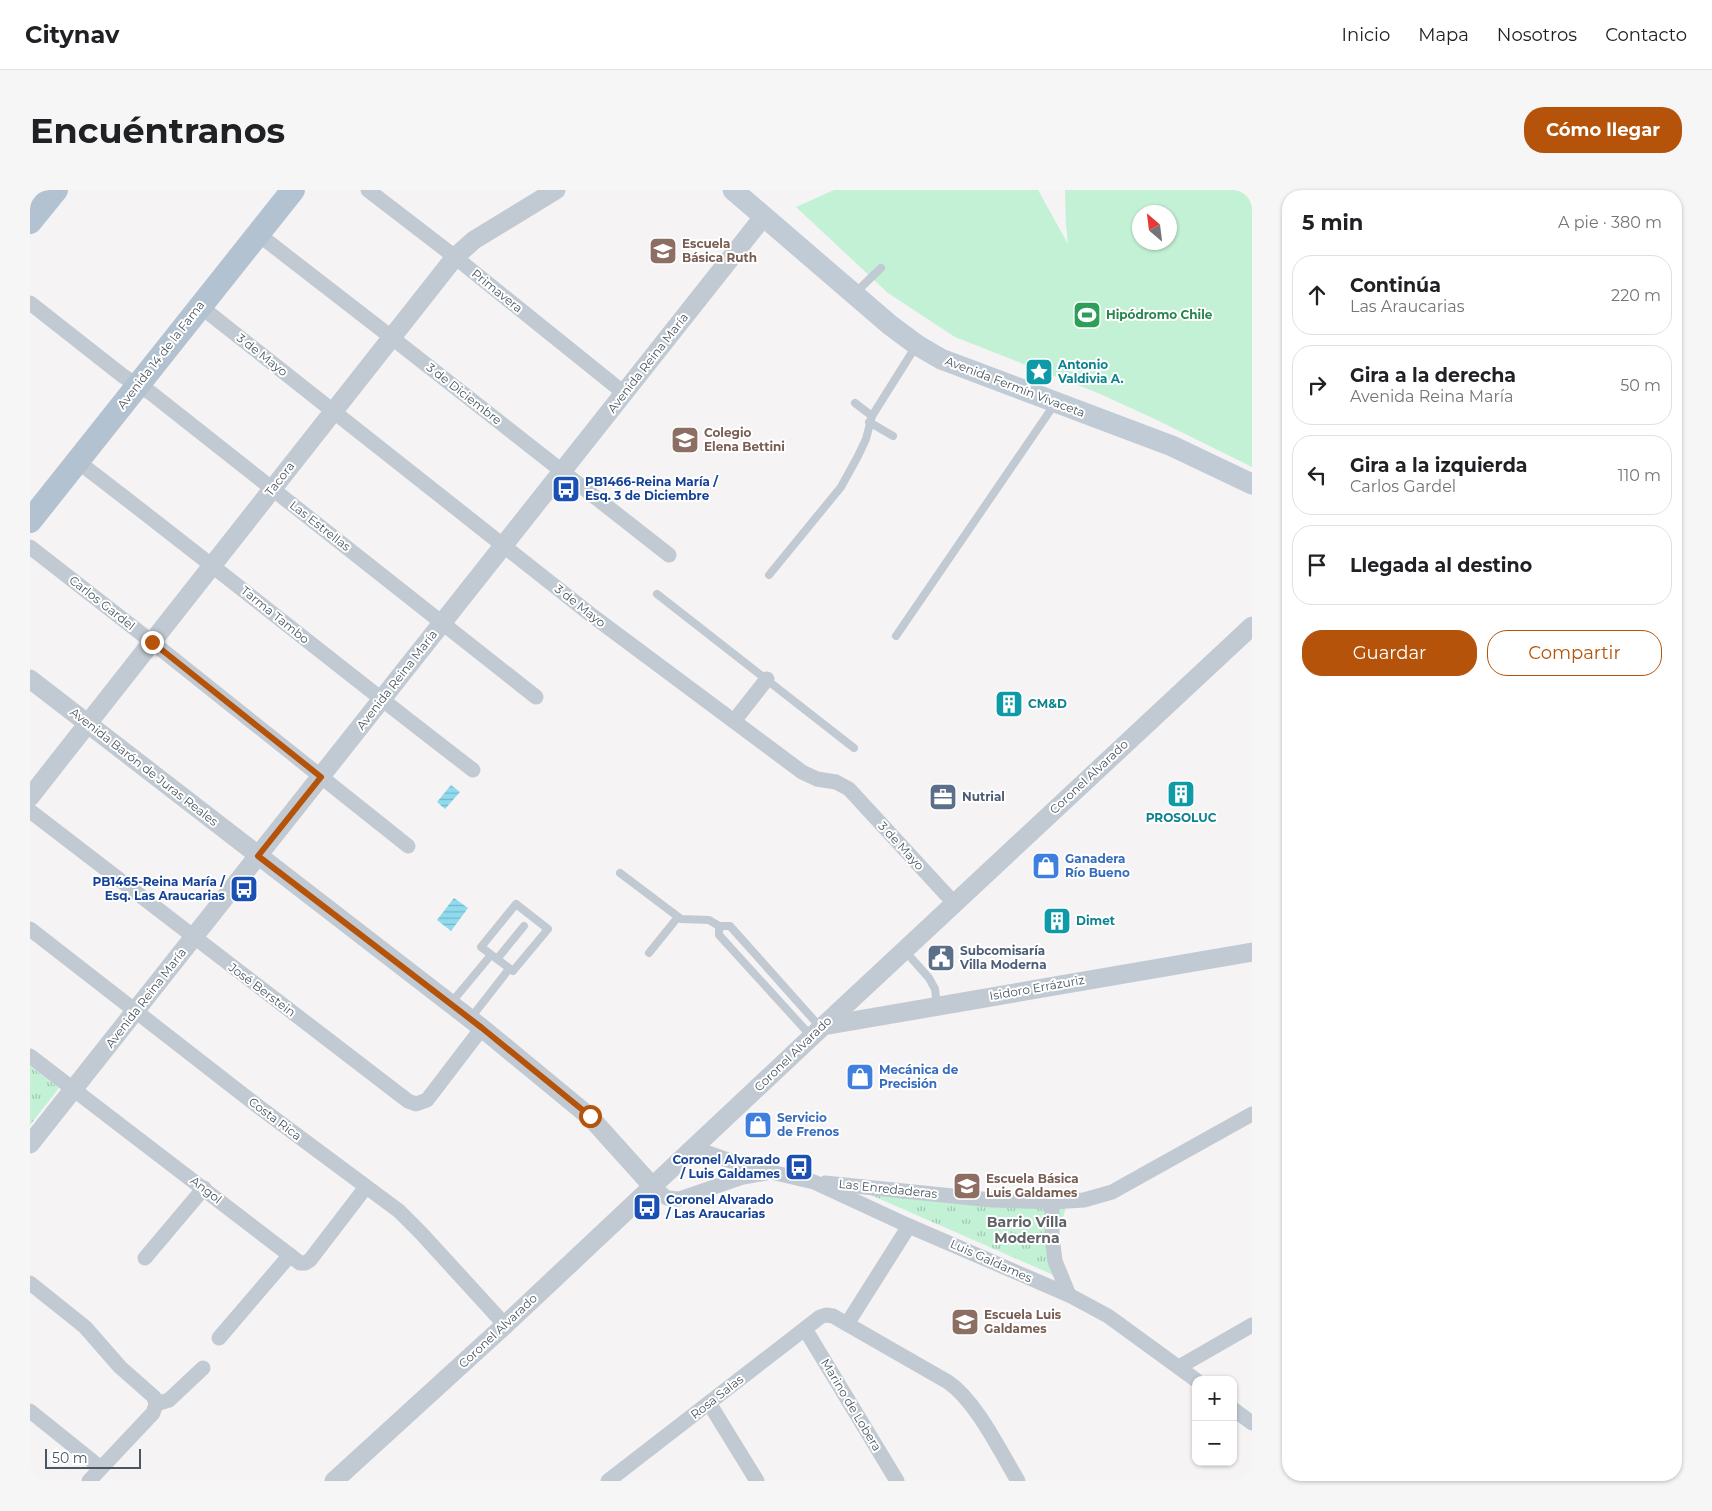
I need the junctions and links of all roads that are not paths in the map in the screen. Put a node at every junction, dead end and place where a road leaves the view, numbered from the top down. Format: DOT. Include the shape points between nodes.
graph roads {
  1 [pos="56,190"];
  2 [pos="293,190"];
  3 [pos="368,190"];
  4 [pos="556,190"];
  5 [pos="733,190"];
  6 [pos="764,216"];
  7 [pos="30,222"];
  8 [pos="258,234"];
  9 [pos="455,257"];
  10 [pos="881,268"];
  11 [pos="854,294"];
  12 [pos="30,303"];
  13 [pos="200,306"];
  14 [pos="391,337"];
  15 [pos="917,345"];
  16 [pos="138,385"];
  17 [pos="624,393"];
  18 [pos="1056,402"];
  19 [pos="855,403"];
  20 [pos="333,411"];
  21 [pos="870,419"];
  22 [pos="892,436"];
  23 [pos="77,461"];
  24 [pos="563,471"];
  25 [pos="1252,484"];
  26 [pos="272,488"];
  27 [pos="30,521"];
  28 [pos="504,546"];
  29 [pos="30,548"];
  30 [pos="669,555"];
  31 [pos="212,565"];
  32 [pos="768,575"];
  33 [pos="657,594"];
  34 [pos="443,623"];
  35 [pos="1252,626"];
  36 [pos="896,636"];
  37 [pos="152,642"];
  38 [pos="30,679"];
  39 [pos="767,680"];
  40 [pos="536,697"];
  41 [pos="382,700"];
  42 [pos="734,721"];
  43 [pos="88,724"];
  44 [pos="854,748"];
  45 [pos="473,770"];
  46 [pos="321,777"];
  47 [pos="30,796"];
  48 [pos="30,812"];
  49 [pos="408,846"];
  50 [pos="258,856"];
  51 [pos="620,873"];
  52 [pos="954,903"];
  53 [pos="678,917"];
  54 [pos="524,926"];
  55 [pos="719,926"];
  56 [pos="30,930"];
  57 [pos="193,938"];
  58 [pos="904,950"];
  59 [pos="649,952"];
  60 [pos="1252,952"];
  61 [pos="494,957"];
  62 [pos="509,969"];
  63 [pos="859,992"];
  64 [pos="450,1004"];
  65 [pos="937,1005"];
  66 [pos="136,1011"];
  67 [pos="876,1016"];
  68 [pos="476,1024"];
  69 [pos="818,1030"];
  70 [pos="30,1056"];
  71 [pos="74,1089"];
  72 [pos="1252,1114"];
  73 [pos="30,1144"];
  74 [pos="696,1146"];
  75 [pos="771,1172"];
  76 [pos="814,1182"];
  77 [pos="366,1187"];
  78 [pos="653,1187"];
  79 [pos="204,1188"];
  80 [pos="1052,1202"];
  81 [pos="909,1226"];
  82 [pos="290,1255"];
  83 [pos="145,1258"];
  84 [pos="30,1283"];
  85 [pos="1069,1295"];
  86 [pos="846,1324"];
  87 [pos="505,1325"];
  88 [pos="1252,1325"];
  89 [pos="804,1329"];
  90 [pos="219,1338"];
  91 [pos="1179,1366"];
  92 [pos="203,1368"];
  93 [pos="1192,1377"];
  94 [pos="709,1403"];
  95 [pos="156,1404"];
  96 [pos="30,1412"];
  97 [pos="1237,1412"];
  98 [pos="1252,1423"];
  99 [pos="101,1468"];
  100 [pos="89,1481"];
  101 [pos="334,1481"];
  102 [pos="608,1481"];
  103 [pos="756,1481"];
  104 [pos="897,1481"];
  105 [pos="1018,1481"];
  1 -- 7 [label="main road"];
  2 -- 8 [label="main road, Avenida 14 de la Fama"];
  3 -- 9 [label="street, Primavera"];
  4 -- 9 [label="street, Tacora" via="474,240"];
  5 -- 6 [label="main road, Avenida Fermín Vivaceta"];
  6 -- 11 [label="main road, Avenida Fermín Vivaceta"];
  6 -- 17 [label="street, Avenida Reina María"];
  8 -- 13 [label="main road, Avenida 14 de la Fama"];
  8 -- 14 [label="street, 3 de Diciembre"];
  9 -- 14 [label="street, Tacora"];
  9 -- 17 [label="street, Primavera"];
  10 -- 11 [label="lane"];
  11 -- 15 [label="main road, Avenida Fermín Vivaceta"];
  12 -- 16 [label="street, Las Estrellas"];
  13 -- 16 [label="main road, Avenida 14 de la Fama"];
  13 -- 20 [label="street, 3 de Mayo"];
  14 -- 20 [label="street, Tacora"];
  14 -- 24 [label="street, 3 de Diciembre"];
  15 -- 18 [label="main road, Avenida Fermín Vivaceta" via="941,359"];
  15 -- 21 [label="lane"];
  16 -- 23 [label="main road, Avenida 14 de la Fama"];
  16 -- 26 [label="street, Las Estrellas"];
  17 -- 24 [label="street, Avenida Reina María"];
  18 -- 25 [label="main road, Avenida Fermín Vivaceta" via="1178,449"];
  18 -- 36 [label="lane"];
  19 -- 21 [label="lane"];
  20 -- 26 [label="street, Tacora"];
  20 -- 28 [label="street, 3 de Mayo"];
  21 -- 22 [label="lane"];
  21 -- 32 [label="lane" via="866,439 841,487"];
  23 -- 27 [label="main road, Avenida 14 de la Fama"];
  23 -- 31 [label="street, Tarma Tambo"];
  24 -- 28 [label="street, Avenida Reina María"];
  24 -- 30 [label="street, 3 de Diciembre"];
  26 -- 31 [label="street, Tacora"];
  26 -- 34 [label="street, Las Estrellas"];
  28 -- 34 [label="street, Avenida Reina María"];
  28 -- 42 [label="street, 3 de Mayo"];
  29 -- 37 [label="street, Carlos Gardel"];
  31 -- 37 [label="street, Tacora"];
  31 -- 41 [label="street, Tarma Tambo"];
  33 -- 39 [label="lane"];
  34 -- 40 [label="street, Las Estrellas"];
  34 -- 41 [label="street, Avenida Reina María"];
  35 -- 52 [label="street, Coronel Alvarado"];
  37 -- 43 [label="street, Tacora"];
  37 -- 46 [label="street, Carlos Gardel"];
  38 -- 43 [label="street, Avenida Barón de Juras Reales"];
  39 -- 42 [label="street"];
  39 -- 44 [label="lane"];
  41 -- 45 [label="street, Tarma Tambo"];
  41 -- 46 [label="street, Avenida Reina María"];
  42 -- 52 [label="street, 3 de Mayo" via="802,772 849,789"];
  43 -- 47 [label="street, Tacora"];
  43 -- 50 [label="street, Avenida Barón de Juras Reales"];
  46 -- 49 [label="street, Carlos Gardel"];
  46 -- 50 [label="street, Avenida Reina María"];
  48 -- 57 [label="street, José Berstein"];
  50 -- 57 [label="street, Avenida Reina María"];
  50 -- 64 [label="street, Avenida Barón de Juras Reales"];
  51 -- 53 [label="lane"];
  52 -- 58 [label="street, Coronel Alvarado"];
  53 -- 55 [label="lane" via="708,920"];
  53 -- 59 [label="lane"];
  54 -- 61 [label="lane"];
  55 -- 69 [label="lane" via="720,935"];
  55 -- 69 [label="lane" via="730,926"];
  56 -- 66 [label="street, Costa Rica"];
  57 -- 66 [label="street, Avenida Reina María"];
  57 -- 68 [label="street, José Berstein" via="412,1103 427,1100"];
  58 -- 63 [label="street, Coronel Alvarado"];
  58 -- 65 [label="lane" via="929,978 935,989"];
  60 -- 65 [label="street, Isidoro Errázuriz"];
  61 -- 62 [label="lane"];
  61 -- 62 [label="lane" via="481,946 516,904 548,929 513,972"];
  61 -- 64 [label="lane"];
  62 -- 68 [label="lane"];
  63 -- 67 [label="street" via="863,1010"];
  63 -- 69 [label="street, Coronel Alvarado"];
  64 -- 68 [label="street, Avenida Barón de Juras Reales"];
  65 -- 67 [label="street, Isidoro Errázuriz"];
  66 -- 71 [label="street, Avenida Reina María"];
  66 -- 77 [label="street, Costa Rica"];
  67 -- 69 [label="street, Isidoro Errázuriz"];
  68 -- 78 [label="street, Avenida Barón de Juras Reales" via="590,1116"];
  69 -- 74 [label="street, Coronel Alvarado"];
  70 -- 71 [label="street, Angol"];
  71 -- 73 [label="street, Avenida Reina María"];
  71 -- 79 [label="street, Angol"];
  72 -- 80 [label="street, Las Enredaderas" via="1112,1192 1084,1200"];
  74 -- 75 [label="street, Luis Galdames" via="712,1155"];
  74 -- 78 [label="street, Coronel Alvarado"];
  75 -- 76 [label="street, Luis Galdames"];
  75 -- 78 [label="street, Luis Galdames" via="742,1177 679,1199 667,1198"];
  76 -- 80 [label="street, Las Enredaderas" via="992,1200"];
  76 -- 81 [label="street, Luis Galdames"];
  77 -- 82 [label="street, Angol" via="308,1262 300,1263"];
  77 -- 87 [label="street, Costa Rica" via="414,1225"];
  78 -- 87 [label="street, Coronel Alvarado"];
  79 -- 82 [label="street, Angol"];
  79 -- 83 [label="street"];
  80 -- 85 [label="street" via="1055,1261"];
  81 -- 85 [label="street, Luis Galdames"];
  81 -- 86 [label="street"];
  82 -- 90 [label="street"];
  84 -- 95 [label="street" via="86,1327 120,1367 154,1396"];
  85 -- 91 [label="street, Luis Galdames" via="1108,1316"];
  86 -- 89 [label="street, Rosa Salas" via="826,1315"];
  86 -- 105 [label="street" via="961,1392"];
  87 -- 101 [label="street, Coronel Alvarado"];
  88 -- 91 [label="street"];
  89 -- 94 [label="street, Rosa Salas"];
  89 -- 104 [label="street, Marino de Lobera"];
  91 -- 93 [label="street, Luis Galdames"];
  92 -- 95 [label="street" via="170,1400"];
  94 -- 102 [label="street, Rosa Salas"];
  94 -- 103 [label="street"];
  95 -- 99 [label="street" via="154,1413"];
  96 -- 99 [label="street"];
  97 -- 98 [label="street"];
  99 -- 100 [label="street"];
}
